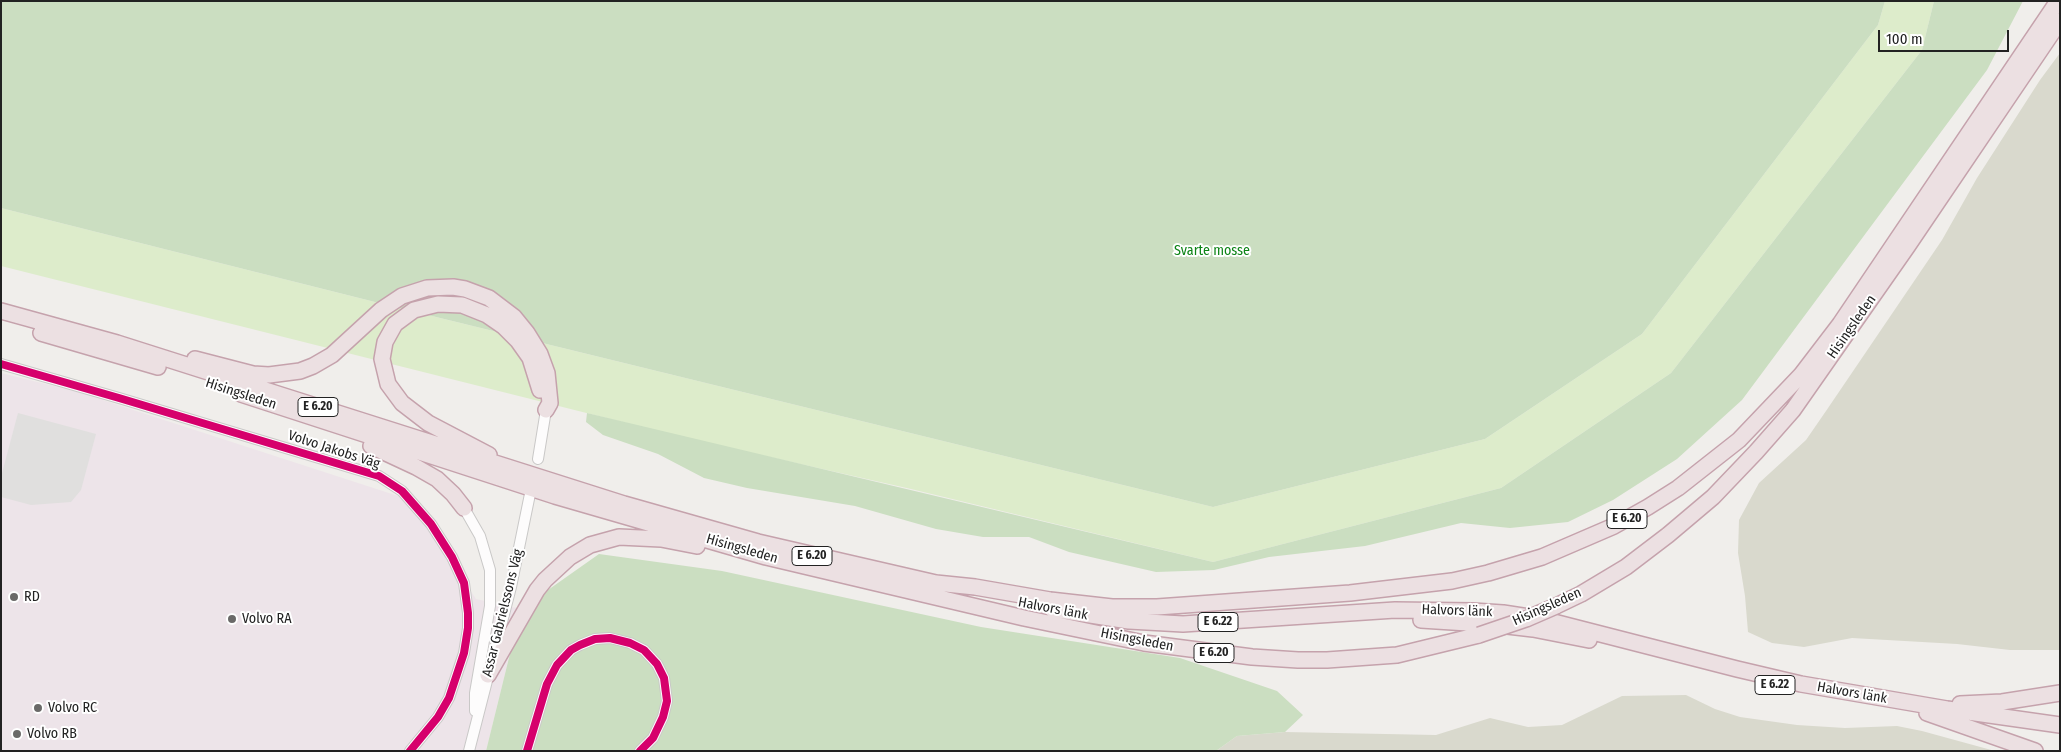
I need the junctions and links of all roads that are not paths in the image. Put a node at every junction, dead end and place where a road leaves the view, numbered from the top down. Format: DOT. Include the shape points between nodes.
graph roads {
  1 [pos="2058,1"];
  2 [pos="2060,21"];
  3 [pos="1,311"];
  4 [pos="1,321"];
  5 [pos="117,343"];
  6 [pos="1,364"];
  7 [pos="546,410"];
  8 [pos="300,413"];
  9 [pos="538,459"];
  10 [pos="519,472"];
  11 [pos="530,494"];
  12 [pos="464,508"];
  13 [pos="742,549"];
  14 [pos="936,583"];
  15 [pos="1024,618"];
  16 [pos="488,675"];
  17 [pos="2060,693"];
  18 [pos="1911,703"];
  19 [pos="1925,713"];
  20 [pos="2060,725"];
  21 [pos="474,732"];
  22 [pos="2060,732"];
  23 [pos="410,751"];
  24 [pos="469,751"];
  25 [pos="527,751"];
  26 [pos="640,751"];
  27 [pos="2035,751"];
  1 -- 14 [label="highway, Hisingsleden / E 6.20" via="1840,324 1801,375 1739,440 1715,460 1648,508 1614,526 1542,557 1452,581 1249,602 1112,607"];
  2 -- 15 [label="highway, Hisingsleden / E 6.20, bridge" via="1793,410 1713,496 1668,536 1581,594 1479,635 1397,654 1298,660 1195,651"];
  3 -- 5 [label="highway, Hisingsleden / E 6.20"];
  4 -- 8 [label="highway, Hisingsleden / E 6.20" via="140,361"];
  5 -- 7 [label="highway" via="130,340 254,374 286,373 327,359 381,310 402,296 427,288 453,288 489,298 514,317 527,333 540,354 546,374 550,403"];
  5 -- 10 [label="highway, Hisingsleden / E 6.20"];
  6 -- 23 [label="street, Volvo Jakobs Väg" via="379,476 402,491 431,524 452,557 464,583 468,613 464,653 449,698"];
  7 -- 9 [label="street"];
  7 -- 10 [label="highway" via="530,358 511,333 487,315 462,305 427,306 400,320 388,335 382,359 384,373 402,403 428,423"];
  8 -- 12 [label="highway, E 6.20" via="312,424 416,467 445,486"];
  8 -- 13 [label="highway, Hisingsleden / E 6.20" via="555,496"];
  10 -- 14 [label="highway, Hisingsleden / E 6.20" via="758,542"];
  11 -- 16 [label="street, Assar Gabrielssons Väg" via="515,570"];
  12 -- 21 [label="street, Assar Gabrielssons Väg" via="480,536 490,576 490,606 475,693"];
  13 -- 15 [label="highway, Hisingsleden / E 6.20"];
  13 -- 16 [label="highway" via="733,552 661,538 636,537 619,537 590,545 545,580"];
  14 -- 18 [label="highway, Halvors länk / E 6.22" via="1068,612 1129,621 1183,624 1395,610 1503,613 1585,629 1792,682"];
  15 -- 19 [label="highway, Halvors länk / E 6.22" via="1055,618 1155,630 1378,620 1499,624 1577,638 1801,690"];
  16 -- 21 [label="street, Assar Gabrielssons Väg"];
  17 -- 18 [label="highway, E 6.22" via="2002,702"];
  18 -- 20 [label="highway, Halvors länk / E 6.22"];
  19 -- 22 [label="highway, Halvors länk / E 6.22"];
  19 -- 27 [label="highway, E 6.22"];
  21 -- 24 [label="street, Assar Gabrielssons Väg"];
  25 -- 26 [label="street" via="546,688 557,665 580,644 610,638 644,650 657,664 665,683 667,701 664,717"];
}
